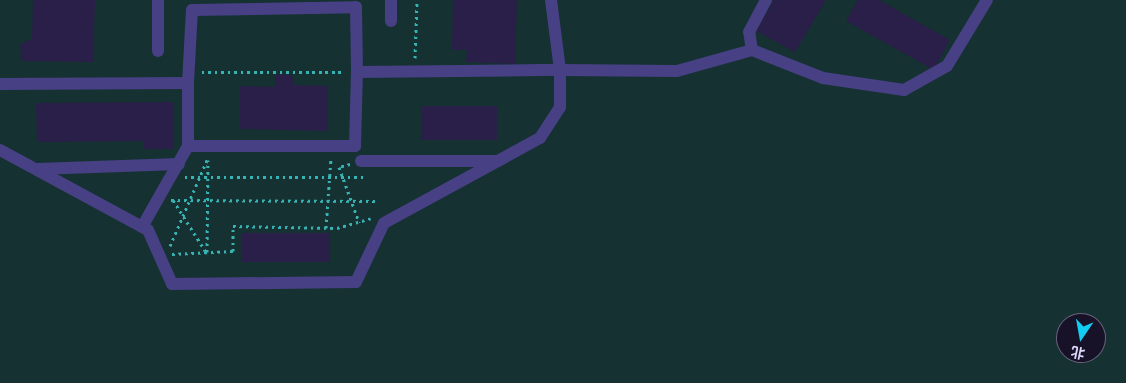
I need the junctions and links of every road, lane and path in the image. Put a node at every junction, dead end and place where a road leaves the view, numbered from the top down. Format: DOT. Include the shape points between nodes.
graph roads {
  1 [pos="158,0"];
  2 [pos="391,0"];
  3 [pos="417,0"];
  4 [pos="551,0"];
  5 [pos="766,0"];
  6 [pos="987,0"];
  7 [pos="266,4"];
  8 [pos="391,21"];
  9 [pos="752,50"];
  10 [pos="158,51"];
  11 [pos="415,58"];
  12 [pos="560,70"];
  13 [pos="357,72"];
  14 [pos="188,77"];
  15 [pos="0,84"];
  16 [pos="188,146"];
  17 [pos="332,146"];
  18 [pos="0,150"];
  19 [pos="500,160"];
  20 [pos="361,161"];
  21 [pos="179,164"];
  22 [pos="36,169"];
  23 [pos="200,177"];
  24 [pos="208,177"];
  25 [pos="330,177"];
  26 [pos="343,177"];
  27 [pos="367,177"];
  28 [pos="169,182"];
  29 [pos="158,200"];
  30 [pos="173,200"];
  31 [pos="190,200"];
  32 [pos="207,200"];
  33 [pos="328,201"];
  34 [pos="352,201"];
  35 [pos="376,201"];
  36 [pos="184,216"];
  37 [pos="374,218"];
  38 [pos="360,222"];
  39 [pos="142,227"];
  40 [pos="326,228"];
  41 [pos="207,252"];
  1 -- 10 [label="street"];
  2 -- 8 [label="street"];
  3 -- 11 [label="path"];
  4 -- 12 [label="street"];
  5 -- 9 [label="street" via="749,32"];
  6 -- 9 [label="street" via="946,66 904,90 823,78"];
  7 -- 13 [label="street" via="356,7"];
  7 -- 14 [label="street" via="192,10"];
  9 -- 12 [label="street" via="677,71"];
  12 -- 13 [label="street"];
  12 -- 19 [label="street" via="560,107 540,138"];
  13 -- 14 [label="path"];
  13 -- 17 [label="street" via="355,146"];
  14 -- 15 [label="street"];
  14 -- 16 [label="street"];
  16 -- 17 [label="street"];
  16 -- 21 [label="street"];
  17 -- 25 [label="path"];
  18 -- 22 [label="street"];
  19 -- 20 [label="street"];
  19 -- 39 [label="street" via="384,223 356,282 172,284 148,230"];
  20 -- 26 [label="path" via="339,168"];
  21 -- 22 [label="street"];
  21 -- 28 [label="street"];
  22 -- 39 [label="street"];
  23 -- 24 [label="path"];
  23 -- 24 [label="path" via="208,157"];
  23 -- 28 [label="path"];
  23 -- 31 [label="path"];
  24 -- 25 [label="path"];
  24 -- 32 [label="path"];
  25 -- 26 [label="path"];
  25 -- 33 [label="path"];
  26 -- 27 [label="path"];
  26 -- 34 [label="path"];
  28 -- 29 [label="street"];
  28 -- 30 [label="path"];
  29 -- 30 [label="path"];
  29 -- 39 [label="street"];
  30 -- 31 [label="path"];
  30 -- 36 [label="path"];
  31 -- 32 [label="path"];
  31 -- 36 [label="path"];
  32 -- 33 [label="path"];
  32 -- 41 [label="path"];
  33 -- 34 [label="path"];
  33 -- 40 [label="path"];
  34 -- 35 [label="path"];
  34 -- 38 [label="path"];
  36 -- 41 [label="path"];
  36 -- 41 [label="path" via="166,254"];
  37 -- 38 [label="path"];
  38 -- 40 [label="path"];
  40 -- 41 [label="path" via="233,226 233,251"];
}
